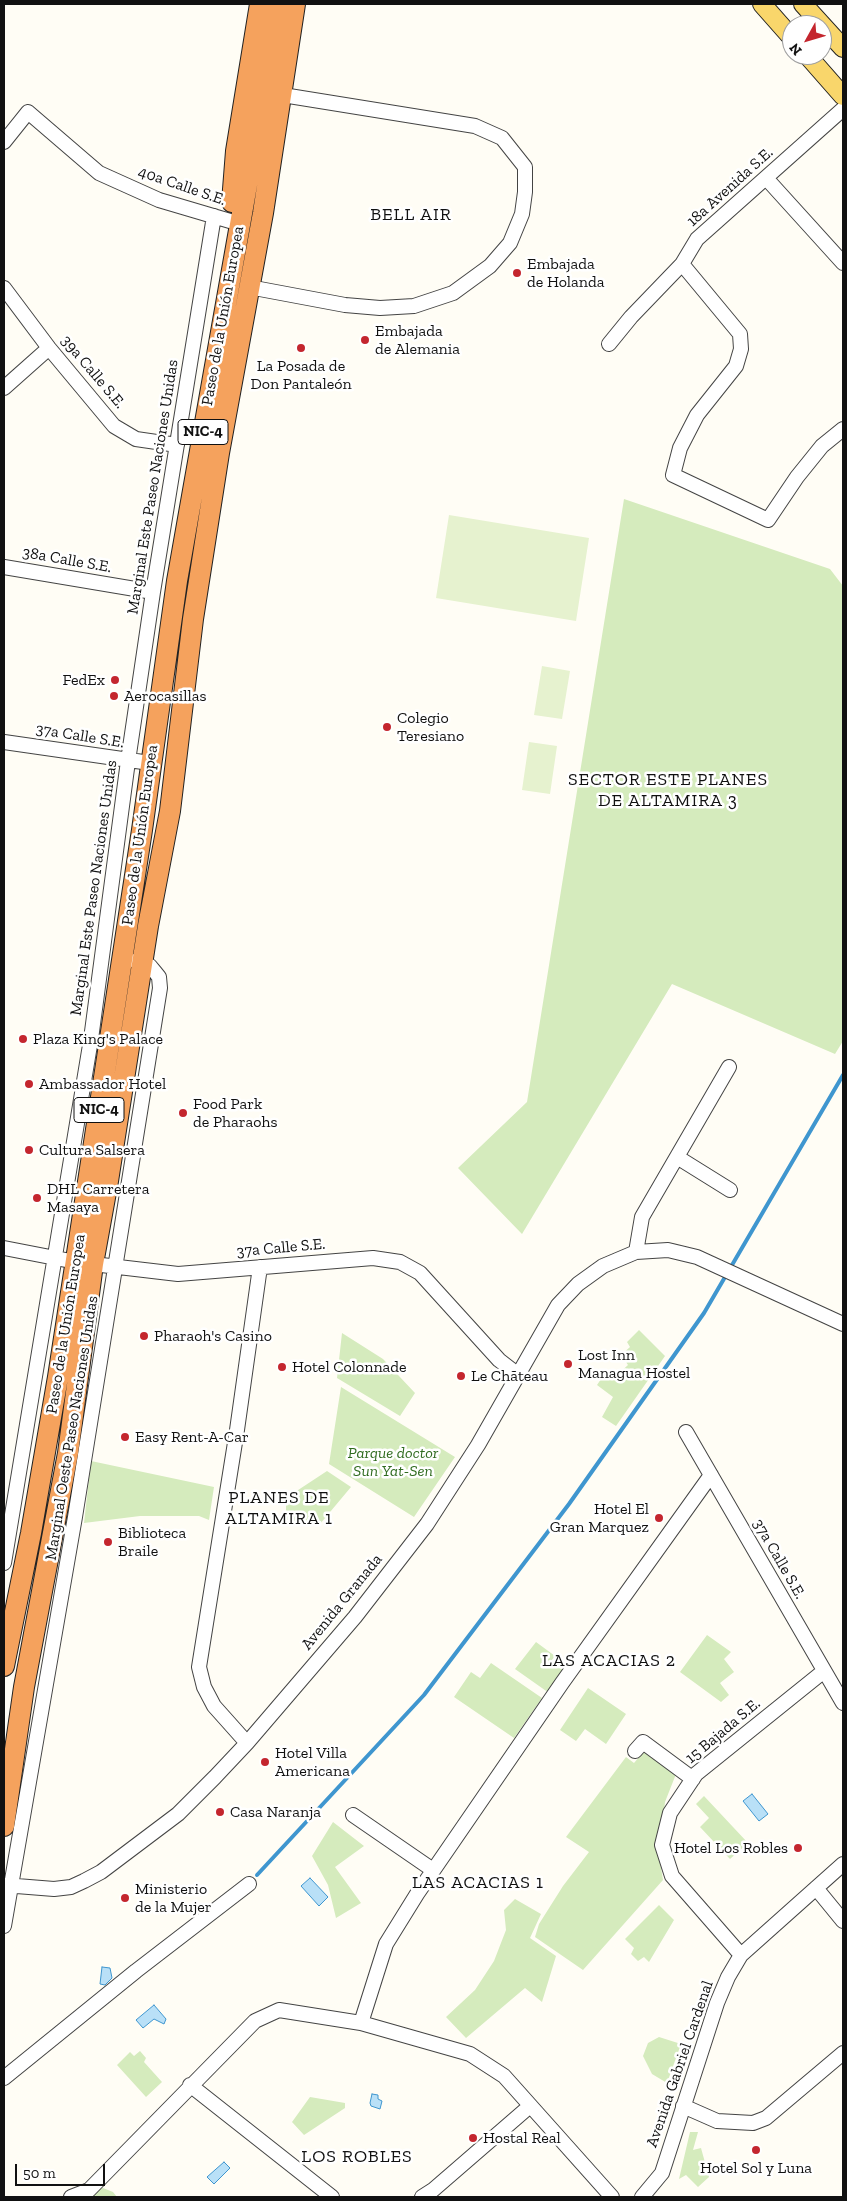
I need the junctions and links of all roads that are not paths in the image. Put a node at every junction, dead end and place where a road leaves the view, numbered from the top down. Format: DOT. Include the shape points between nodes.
graph roads {
  1 [pos="260,4"];
  2 [pos="279,4"];
  3 [pos="295,4"];
  4 [pos="307,4"];
  5 [pos="762,4"];
  6 [pos="803,4"];
  7 [pos="782,27"];
  8 [pos="843,48"];
  9 [pos="816,65"];
  10 [pos="289,96"];
  11 [pos="843,96"];
  12 [pos="843,109"];
  13 [pos="4,142"];
  14 [pos="766,178"];
  15 [pos="263,212"];
  16 [pos="222,218"];
  17 [pos="843,263"];
  18 [pos="682,264"];
  19 [pos="229,283"];
  20 [pos="4,288"];
  21 [pos="249,288"];
  22 [pos="609,344"];
  23 [pos="49,348"];
  24 [pos="4,388"];
  25 [pos="843,429"];
  26 [pos="177,445"];
  27 [pos="4,567"];
  28 [pos="153,592"];
  29 [pos="4,742"];
  30 [pos="128,761"];
  31 [pos="150,764"];
  32 [pos="122,957"];
  33 [pos="143,964"];
  34 [pos="730,1067"];
  35 [pos="677,1157"];
  36 [pos="730,1190"];
  37 [pos="4,1248"];
  38 [pos="636,1252"];
  39 [pos="55,1258"];
  40 [pos="84,1263"];
  41 [pos="260,1267"];
  42 [pos="116,1268"];
  43 [pos="843,1324"];
  44 [pos="517,1374"];
  45 [pos="686,1432"];
  46 [pos="711,1475"];
  47 [pos="7,1529"];
  48 [pos="31,1534"];
  49 [pos="52,1536"];
  50 [pos="4,1563"];
  51 [pos="4,1666"];
  52 [pos="824,1672"];
  53 [pos="843,1703"];
  54 [pos="247,1743"];
  55 [pos="636,1751"];
  56 [pos="693,1779"];
  57 [pos="352,1815"];
  58 [pos="4,1826"];
  59 [pos="843,1864"];
  60 [pos="433,1870"];
  61 [pos="249,1884"];
  62 [pos="8,1885"];
  63 [pos="816,1888"];
  64 [pos="843,1921"];
  65 [pos="4,1926"];
  66 [pos="741,1955"];
  67 [pos="361,2023"];
  68 [pos="843,2053"];
  69 [pos="4,2078"];
  70 [pos="190,2085"];
  71 [pos="530,2106"];
  72 [pos="683,2106"];
  73 [pos="88,2194"];
  74 [pos="71,2197"];
  75 [pos="332,2197"];
  76 [pos="422,2197"];
  77 [pos="612,2197"];
  78 [pos="642,2197"];
  1 -- 16 [label="highway"];
  2 -- 19 [label="highway, Paseo de la Unión Europea / NIC-4"];
  3 -- 15 [label="highway, Paseo de la Unión Europea / NIC-4"];
  4 -- 10 [label="highway, Paseo de la Unión Europea"];
  5 -- 7 [label="main road"];
  6 -- 8 [label="main road"];
  9 -- 11 [label="main road"];
  10 -- 15 [label="highway, Paseo de la Unión Europea" via="282,145"];
  10 -- 21 [label="street" via="475,126 502,138 525,167 522,214 510,243 490,266 453,293 414,306 345,305"];
  12 -- 14 [label="street, 18a Avenida S.E."];
  13 -- 16 [label="street, 40a Calle S.E." via="28,112 99,172 159,200"];
  14 -- 17 [label="street"];
  14 -- 18 [label="street, 18a Avenida S.E." via="698,239"];
  15 -- 21 [label="highway, Paseo de la Unión Europea / NIC-4"];
  16 -- 19 [label="highway"];
  16 -- 26 [label="street, Marginal Este Paseo Naciones Unidas"];
  18 -- 22 [label="street, 18a Avenida S.E."];
  18 -- 25 [label="street" via="740,334 741,349 736,366 698,415 680,448 673,475 768,520 822,446"];
  19 -- 31 [label="highway, Paseo de la Unión Europea / NIC-4" via="177,581"];
  20 -- 23 [label="street, 39a Calle S.E."];
  21 -- 33 [label="highway, Paseo de la Unión Europea / NIC-4" via="219,453 193,620 170,810"];
  23 -- 24 [label="street"];
  23 -- 26 [label="street, 39a Calle S.E." via="114,426 136,439"];
  26 -- 28 [label="street, Marginal Este Paseo Naciones Unidas"];
  27 -- 28 [label="street, 38a Calle S.E."];
  28 -- 30 [label="street, Marginal Este Paseo Naciones Unidas"];
  29 -- 30 [label="street, 37a Calle S.E."];
  30 -- 31 [label="street, 37a Calle S.E."];
  30 -- 39 [label="street, Marginal Este Paseo Naciones Unidas" via="91,1039"];
  31 -- 32 [label="highway, Paseo de la Unión Europea / NIC-4"];
  32 -- 33 [label="street"];
  32 -- 40 [label="highway, Paseo de la Unión Europea / NIC-4"];
  33 -- 40 [label="highway, Paseo de la Unión Europea / NIC-4"];
  33 -- 42 [label="street, Marginal Oeste Paseo Naciones Unidas" via="155,972 160,988"];
  34 -- 35 [label="street"];
  35 -- 36 [label="street"];
  35 -- 38 [label="street" via="642,1218"];
  37 -- 39 [label="street, 37a Calle S.E."];
  38 -- 43 [label="street" via="668,1250 697,1257"];
  38 -- 44 [label="street, Avenida Granada" via="603,1266 578,1284 558,1305"];
  39 -- 40 [label="street, 37a Calle S.E."];
  39 -- 47 [label="street, Marginal Este Paseo Naciones Unidas"];
  40 -- 42 [label="street, 37a Calle S.E."];
  40 -- 48 [label="highway, Paseo de la Unión Europea / NIC-4"];
  40 -- 49 [label="highway, Paseo de la Unión Europea / NIC-4" via="68,1453"];
  41 -- 42 [label="street, 37a Calle S.E." via="178,1274"];
  41 -- 44 [label="street, 37a Calle S.E." via="372,1258 400,1262 420,1273 498,1360"];
  41 -- 54 [label="street" via="199,1667 204,1687 214,1706"];
  42 -- 62 [label="street, Marginal Oeste Paseo Naciones Unidas"];
  44 -- 54 [label="street, Avenida Granada" via="478,1445 427,1524 355,1617"];
  45 -- 46 [label="street, 37a Calle S.E."];
  46 -- 52 [label="street, 37a Calle S.E."];
  46 -- 60 [label="street"];
  47 -- 48 [label="street"];
  47 -- 50 [label="street, Marginal Este Paseo Naciones Unidas"];
  48 -- 49 [label="street"];
  48 -- 51 [label="highway, Paseo de la Unión Europea / NIC-4"];
  49 -- 58 [label="highway, Paseo de la Unión Europea / NIC-4" via="24,1686"];
  52 -- 53 [label="street, 37a Calle S.E."];
  52 -- 56 [label="street, 15 Bajada S.E."];
  54 -- 62 [label="street, Avenida Granada" via="178,1814 101,1872 63,1888"];
  55 -- 56 [label="street" via="643,1742"];
  56 -- 66 [label="street, 15 Bajada S.E." via="670,1813 662,1845 666,1860 672,1876"];
  57 -- 60 [label="street"];
  59 -- 63 [label="street, Avenida Gabriel Cardenal"];
  60 -- 67 [label="street" via="386,1944"];
  61 -- 69 [label="street"];
  62 -- 65 [label="street, Marginal Oeste Paseo Naciones Unidas"];
  63 -- 64 [label="street"];
  63 -- 66 [label="street, Avenida Gabriel Cardenal"];
  66 -- 72 [label="street, Avenida Gabriel Cardenal" via="717,2003"];
  67 -- 70 [label="street" via="279,2010 255,2020"];
  67 -- 71 [label="street" via="470,2054 504,2076"];
  68 -- 72 [label="street" via="766,2118 753,2123 717,2121"];
  70 -- 73 [label="street"];
  70 -- 75 [label="street"];
  71 -- 76 [label="street"];
  71 -- 77 [label="street"];
  72 -- 78 [label="street, Avenida Gabriel Cardenal" via="662,2173"];
  73 -- 74 [label="street"];
}
